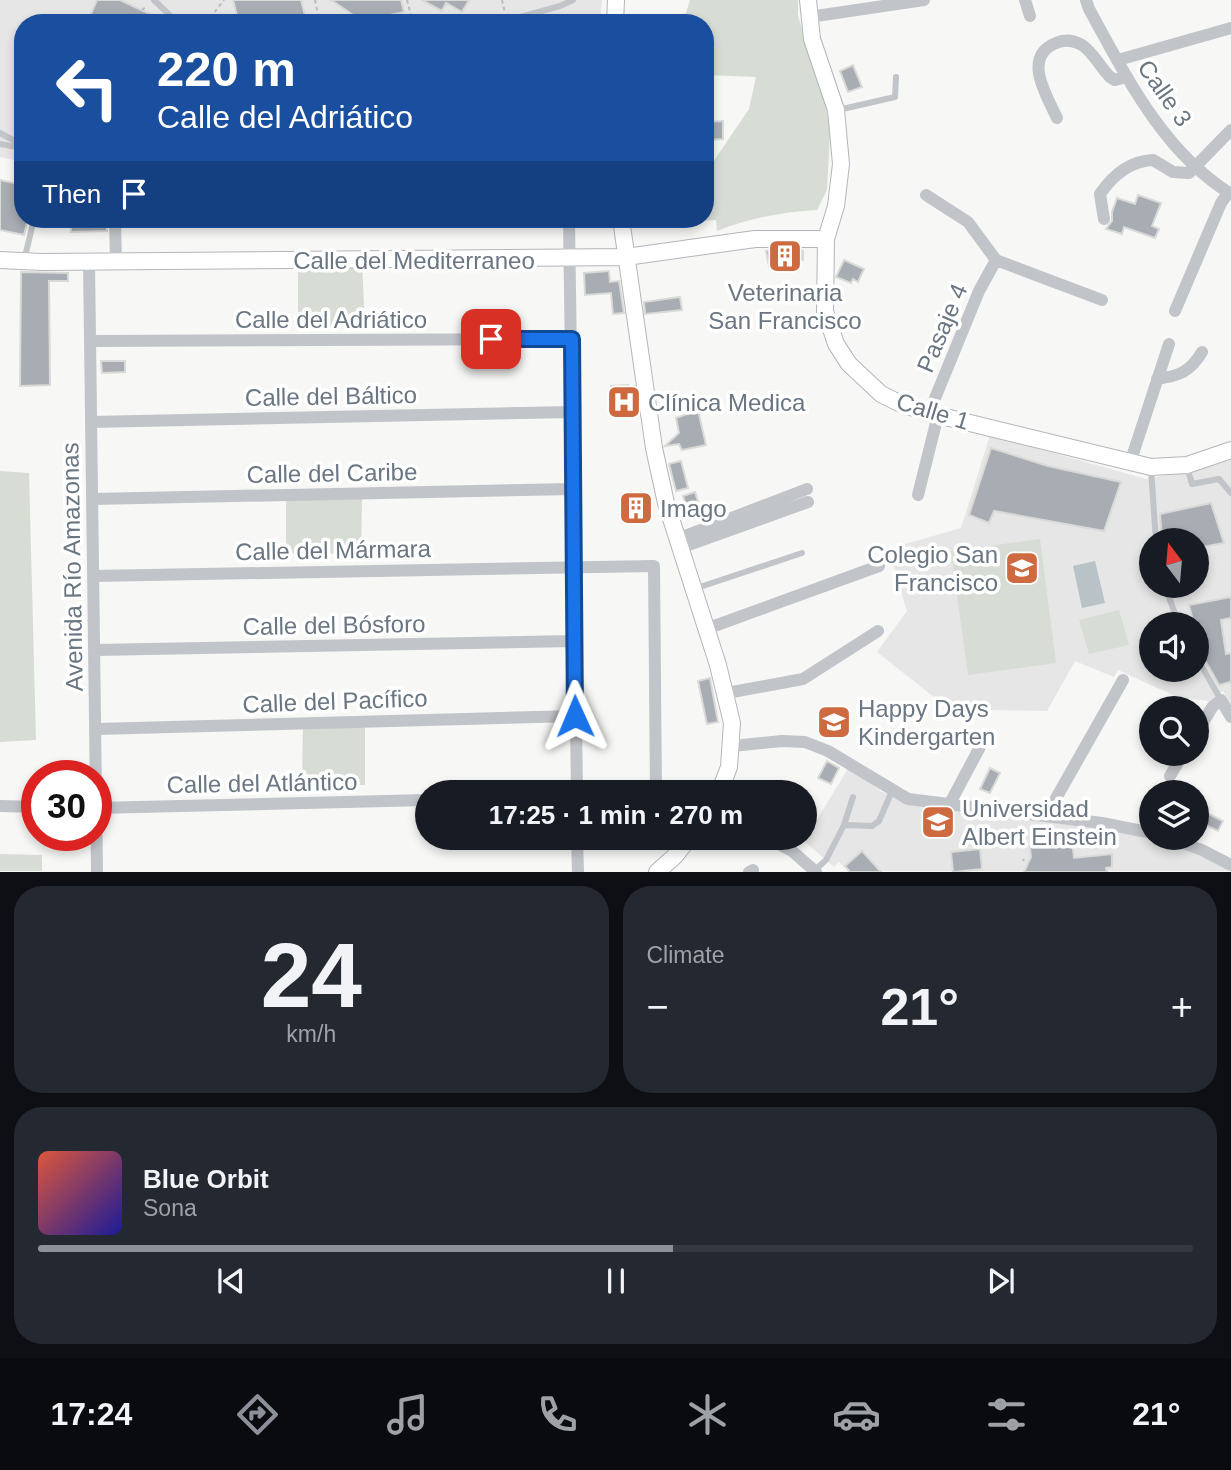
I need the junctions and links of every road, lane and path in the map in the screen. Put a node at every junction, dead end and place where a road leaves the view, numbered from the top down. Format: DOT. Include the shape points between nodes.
graph roads {
  1 [pos="154,0"];
  2 [pos="224,0"];
  3 [pos="573,0"];
  4 [pos="808,0"];
  5 [pos="924,0"];
  6 [pos="1026,0"];
  7 [pos="1086,0"];
  8 [pos="169,14"];
  9 [pos="213,14"];
  10 [pos="530,14"];
  11 [pos="1030,16"];
  12 [pos="809,17"];
  13 [pos="1231,28"];
  14 [pos="1118,60"];
  15 [pos="896,77"];
  16 [pos="1127,77"];
  17 [pos="836,110"];
  18 [pos="1057,118"];
  19 [pos="1231,130"];
  20 [pos="1196,167"];
  21 [pos="1230,193"];
  22 [pos="926,195"];
  23 [pos="1104,219"];
  24 [pos="32,228"];
  25 [pos="115,228"];
  26 [pos="569,228"];
  27 [pos="622,228"];
  28 [pos="826,239"];
  29 [pos="626,257"];
  30 [pos="569,259"];
  31 [pos="0,260"];
  32 [pos="996,260"];
  33 [pos="116,261"];
  34 [pos="24,262"];
  35 [pos="89,262"];
  36 [pos="1102,300"];
  37 [pos="1175,311"];
  38 [pos="572,339"];
  39 [pos="90,341"];
  40 [pos="1169,344"];
  41 [pos="1202,352"];
  42 [pos="1157,379"];
  43 [pos="572,412"];
  44 [pos="933,414"];
  45 [pos="91,422"];
  46 [pos="1230,455"];
  47 [pos="1130,463"];
  48 [pos="1187,465"];
  49 [pos="1151,467"];
  50 [pos="573,489"];
  51 [pos="1231,493"];
  52 [pos="918,495"];
  53 [pos="808,496"];
  54 [pos="92,499"];
  55 [pos="1155,528"];
  56 [pos="682,542"];
  57 [pos="802,553"];
  58 [pos="573,566"];
  59 [pos="879,566"];
  60 [pos="93,576"];
  61 [pos="692,589"];
  62 [pos="706,629"];
  63 [pos="878,631"];
  64 [pos="574,641"];
  65 [pos="95,650"];
  66 [pos="1209,679"];
  67 [pos="1123,680"];
  68 [pos="727,693"];
  69 [pos="1221,700"];
  70 [pos="1209,712"];
  71 [pos="575,716"];
  72 [pos="1231,718"];
  73 [pos="96,729"];
  74 [pos="732,746"];
  75 [pos="980,747"];
  76 [pos="96,760"];
  77 [pos="1176,766"];
  78 [pos="1170,776"];
  79 [pos="577,780"];
  80 [pos="656,780"];
  81 [pos="724,780"];
  82 [pos="892,791"];
  83 [pos="853,797"];
  84 [pos="415,800"];
  85 [pos="949,804"];
  86 [pos="0,806"];
  87 [pos="21,807"];
  88 [pos="112,808"];
  89 [pos="1046,816"];
  90 [pos="844,825"];
  91 [pos="1139,830"];
  92 [pos="577,850"];
  93 [pos="680,850"];
  94 [pos="790,850"];
  95 [pos="1204,850"];
  96 [pos="97,851"];
  97 [pos="1229,859"];
  98 [pos="815,871"];
  99 [pos="97,872"];
  100 [pos="578,872"];
  101 [pos="657,872"];
  1 -- 8 [label="lane"];
  2 -- 9 [label="path"];
  3 -- 10 [label="lane"];
  4 -- 12 [label="street, Calle 1"];
  5 -- 12 [label="street"];
  6 -- 11 [label="street"];
  7 -- 14 [label="street, Calle 3"];
  12 -- 17 [label="street, Calle 1"];
  13 -- 14 [label="street"];
  14 -- 16 [label="street, Calle 3"];
  15 -- 17 [label="lane" via="895,97"];
  16 -- 18 [label="street" via="1110,77 1087,49 1070,40 1048,47 1040,55 1038,73"];
  16 -- 20 [label="street, Calle 3"];
  17 -- 28 [label="street, Calle 1" via="841,164"];
  19 -- 20 [label="street"];
  20 -- 21 [label="street, Calle 3"];
  20 -- 23 [label="street" via="1185,174 1153,160 1130,165 1100,194"];
  21 -- 37 [label="street" via="1221,203"];
  22 -- 32 [label="street" via="968,222"];
  24 -- 34 [label="lane"];
  25 -- 33 [label="street"];
  26 -- 30 [label="street"];
  27 -- 29 [label="street"];
  28 -- 29 [label="street, Calle del Mediterraneo" via="755,239"];
  28 -- 44 [label="street, Calle 1" via="825,312 836,344 857,374 881,394"];
  29 -- 30 [label="street, Calle del Mediterraneo"];
  29 -- 56 [label="street" via="654,448 666,503"];
  30 -- 33 [label="street, Calle del Mediterraneo"];
  30 -- 38 [label="street"];
  31 -- 34 [label="street, Calle del Mediterraneo"];
  32 -- 36 [label="street"];
  32 -- 44 [label="street, Pasaje 4" via="979,291"];
  33 -- 35 [label="street, Calle del Mediterraneo"];
  34 -- 35 [label="street, Calle del Mediterraneo"];
  35 -- 39 [label="street, Avenida Río Amazonas"];
  38 -- 39 [label="street, Calle del Adriático"];
  38 -- 43 [label="street"];
  39 -- 45 [label="street, Avenida Río Amazonas"];
  40 -- 42 [label="street"];
  41 -- 42 [label="street" via="1194,366 1179,376"];
  42 -- 47 [label="street"];
  43 -- 45 [label="street, Calle del Báltico"];
  43 -- 50 [label="street"];
  44 -- 47 [label="street, Calle 1"];
  44 -- 52 [label="street, Pasaje 4"];
  45 -- 54 [label="street, Avenida Río Amazonas"];
  46 -- 48 [label="street, Calle 1"];
  47 -- 49 [label="street, Calle 1"];
  48 -- 49 [label="street, Calle 1"];
  48 -- 51 [label="lane" via="1192,484 1219,479"];
  49 -- 55 [label="lane"];
  50 -- 54 [label="street, Calle del Caribe"];
  50 -- 58 [label="street"];
  53 -- 56 [label="street"];
  54 -- 60 [label="street, Avenida Río Amazonas"];
  56 -- 61 [label="street"];
  57 -- 61 [label="lane"];
  58 -- 60 [label="street, Calle del Mármara"];
  58 -- 64 [label="street"];
  58 -- 80 [label="street, Calle del Mármara" via="654,566"];
  59 -- 62 [label="street"];
  60 -- 65 [label="street, Avenida Río Amazonas"];
  61 -- 62 [label="street"];
  62 -- 68 [label="street"];
  63 -- 68 [label="street" via="803,679"];
  64 -- 65 [label="street, Calle del Bósforo"];
  64 -- 71 [label="street"];
  65 -- 73 [label="street, Avenida Río Amazonas"];
  66 -- 69 [label="lane"];
  67 -- 89 [label="street"];
  68 -- 74 [label="street"];
  69 -- 70 [label="street"];
  69 -- 72 [label="street"];
  71 -- 73 [label="street, Calle del Pacífico"];
  71 -- 79 [label="street"];
  73 -- 76 [label="street, Avenida Río Amazonas"];
  74 -- 81 [label="street"];
  74 -- 82 [label="street" via="805,742"];
  75 -- 85 [label="street"];
  77 -- 78 [label="street"];
  82 -- 85 [label="street" via="908,799"];
  82 -- 90 [label="lane" via="872,826"];
  83 -- 90 [label="lane"];
  84 -- 88 [label="street, Calle del Atlántico"];
  85 -- 89 [label="street"];
  86 -- 87 [label="street"];
  89 -- 91 [label="street"];
  90 -- 98 [label="lane"];
  92 -- 100 [label="street"];
  93 -- 101 [label="street"];
  94 -- 98 [label="street"];
  95 -- 97 [label="street"];
  96 -- 99 [label="street, Avenida Río Amazonas"];
}
